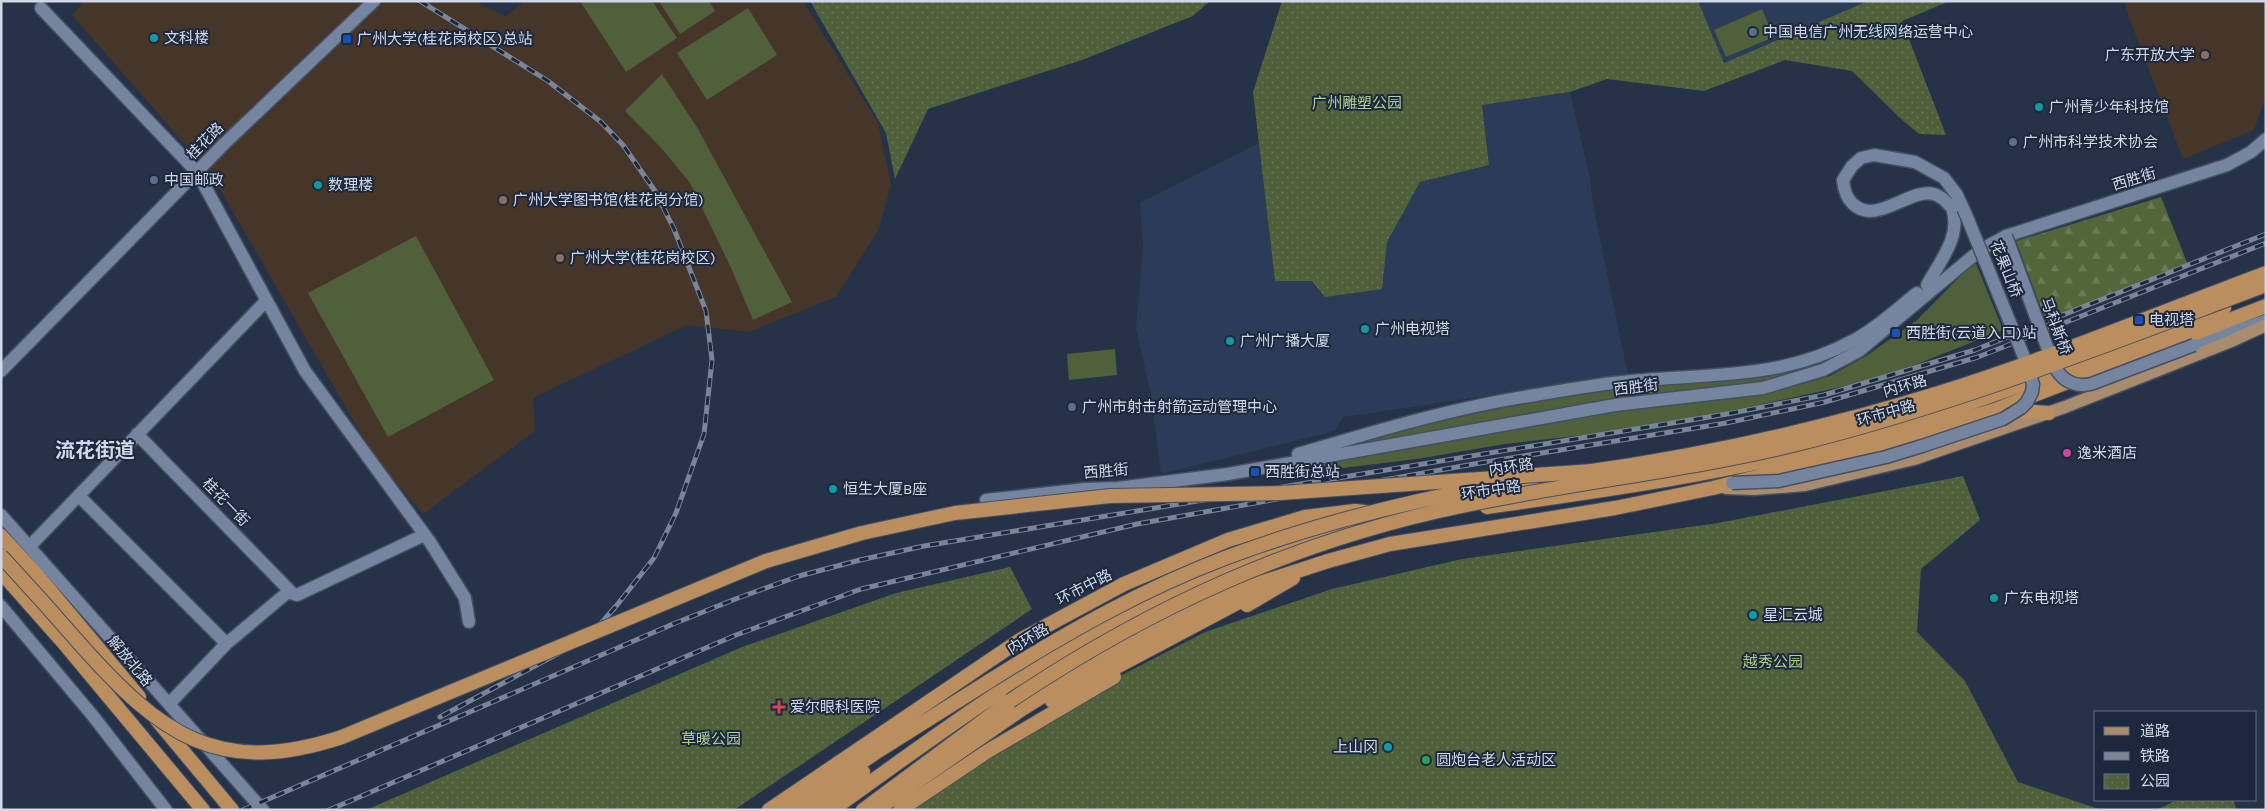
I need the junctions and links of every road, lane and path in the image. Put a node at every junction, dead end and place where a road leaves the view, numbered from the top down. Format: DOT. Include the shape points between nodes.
graph roads {
  1 [pos="374,1"];
  2 [pos="41,8"];
  3 [pos="2266,139"];
  4 [pos="197,172"];
  5 [pos="2006,236"];
  6 [pos="2266,273"];
  7 [pos="2266,279"];
  8 [pos="1927,285"];
  9 [pos="2266,285"];
  10 [pos="2266,292"];
  11 [pos="266,301"];
  12 [pos="2266,306"];
  13 [pos="2266,321"];
  14 [pos="2266,325"];
  15 [pos="1,371"];
  16 [pos="1995,410"];
  17 [pos="2049,413"];
  18 [pos="138,434"];
  19 [pos="1593,471"];
  20 [pos="1228,474"];
  21 [pos="1732,483"];
  22 [pos="1713,488"];
  23 [pos="1489,490"];
  24 [pos="78,496"];
  25 [pos="986,500"];
  26 [pos="1491,506"];
  27 [pos="1,515"];
  28 [pos="1305,517"];
  29 [pos="1412,517"];
  30 [pos="424,535"];
  31 [pos="1,536"];
  32 [pos="30,546"];
  33 [pos="1,556"];
  34 [pos="1328,561"];
  35 [pos="1,572"];
  36 [pos="292,593"];
  37 [pos="1,606"];
  38 [pos="469,622"];
  39 [pos="222,639"];
  40 [pos="991,680"];
  41 [pos="169,704"];
  42 [pos="166,810"];
  43 [pos="203,810"];
  44 [pos="232,810"];
  45 [pos="264,810"];
  46 [pos="769,810"];
  47 [pos="791,810"];
  48 [pos="812,810"];
  49 [pos="832,810"];
  50 [pos="863,810"];
  51 [pos="876,810"];
  52 [pos="886,810"];
  53 [pos="900,810"];
  1 -- 4 [label="street, 桂花路"];
  2 -- 4 [label="street"];
  3 -- 5 [label="street, 西胜街" via="2227,165"];
  4 -- 11 [label="street"];
  4 -- 15 [label="street, 桂花路"];
  5 -- 8 [label="street, 西胜街" via="1972,247"];
  5 -- 13 [label="street, 马科斯桥, bridge" via="2053,363 2060,375 2080,386"];
  5 -- 20 [label="street, 西胜街" via="1966,261 1858,351 1823,370 1792,380 1763,388 1596,408"];
  6 -- 19 [label="highway, 内环路, bridge" via="2037,359 1898,406 1742,445"];
  7 -- 23 [label="highway" via="1994,380 1841,425 1649,468"];
  8 -- 20 [label="street, 西胜街" via="1853,341 1779,368 1643,380 1534,395 1377,430"];
  8 -- 21 [label="street, 花果山桥, bridge" via="1952,240 1956,218 1952,208 1933,194 1918,194 1880,210 1862,210 1846,195 1843,180 1862,158 1874,155 1915,162 1936,173 1950,186 1967,217 2024,357 2033,384 2027,402 2002,419 1886,457 1779,481"];
  9 -- 50 [label="highway, 内环路, bridge" via="2015,379 1879,423 1727,460 1452,508 1355,533 1280,558 1169,607 1096,646 1010,701"];
  10 -- 26 [label="highway, 环市中路" via="2021,385 1866,436 1682,478"];
  11 -- 18 [label="street"];
  11 -- 30 [label="street" via="305,371"];
  12 -- 16 [label="highway, 环市中路"];
  14 -- 17 [label="main road"];
  16 -- 17 [label="highway"];
  16 -- 21 [label="highway, 环市中路" via="1849,454"];
  17 -- 22 [label="main road" via="1914,458 1814,484 1779,488"];
  18 -- 24 [label="street"];
  18 -- 36 [label="street, 桂花一街"];
  19 -- 33 [label="highway, bridge" via="1281,493 1110,496 955,513 862,533 766,561 342,737 298,749 266,752 234,751 209,745 154,718 123,691"];
  19 -- 40 [label="highway, 内环路, bridge" via="1415,501 1316,526 1225,558 1145,593 1067,634"];
  20 -- 25 [label="street, 西胜街"];
  21 -- 22 [label="highway, 环市中路"];
  22 -- 34 [label="highway, 环市中路" via="1600,511 1390,544"];
  23 -- 26 [label="highway"];
  23 -- 28 [label="highway" via="1412,498"];
  24 -- 32 [label="street"];
  24 -- 39 [label="street"];
  26 -- 29 [label="highway, 环市中路"];
  27 -- 32 [label="street"];
  28 -- 29 [label="highway, 环市中路" via="1370,511"];
  28 -- 46 [label="highway, 环市中路" via="1228,540 1090,601 1020,640"];
  29 -- 49 [label="highway" via="1293,542 1236,562 1148,602 1016,680"];
  30 -- 36 [label="street" via="297,596"];
  30 -- 38 [label="street" via="465,598"];
  31 -- 44 [label="highway, 解放北路"];
  32 -- 41 [label="street"];
  34 -- 51 [label="highway, 环市中路" via="1226,597 1141,637 1022,709"];
  34 -- 52 [label="highway" via="1283,579 1017,721"];
  34 -- 53 [label="highway" via="1094,687 988,751"];
  35 -- 43 [label="highway"];
  36 -- 41 [label="street" via="288,592 226,644"];
  37 -- 42 [label="street"];
  40 -- 47 [label="highway"];
  40 -- 48 [label="highway, 内环路"];
  41 -- 45 [label="street"];
}
